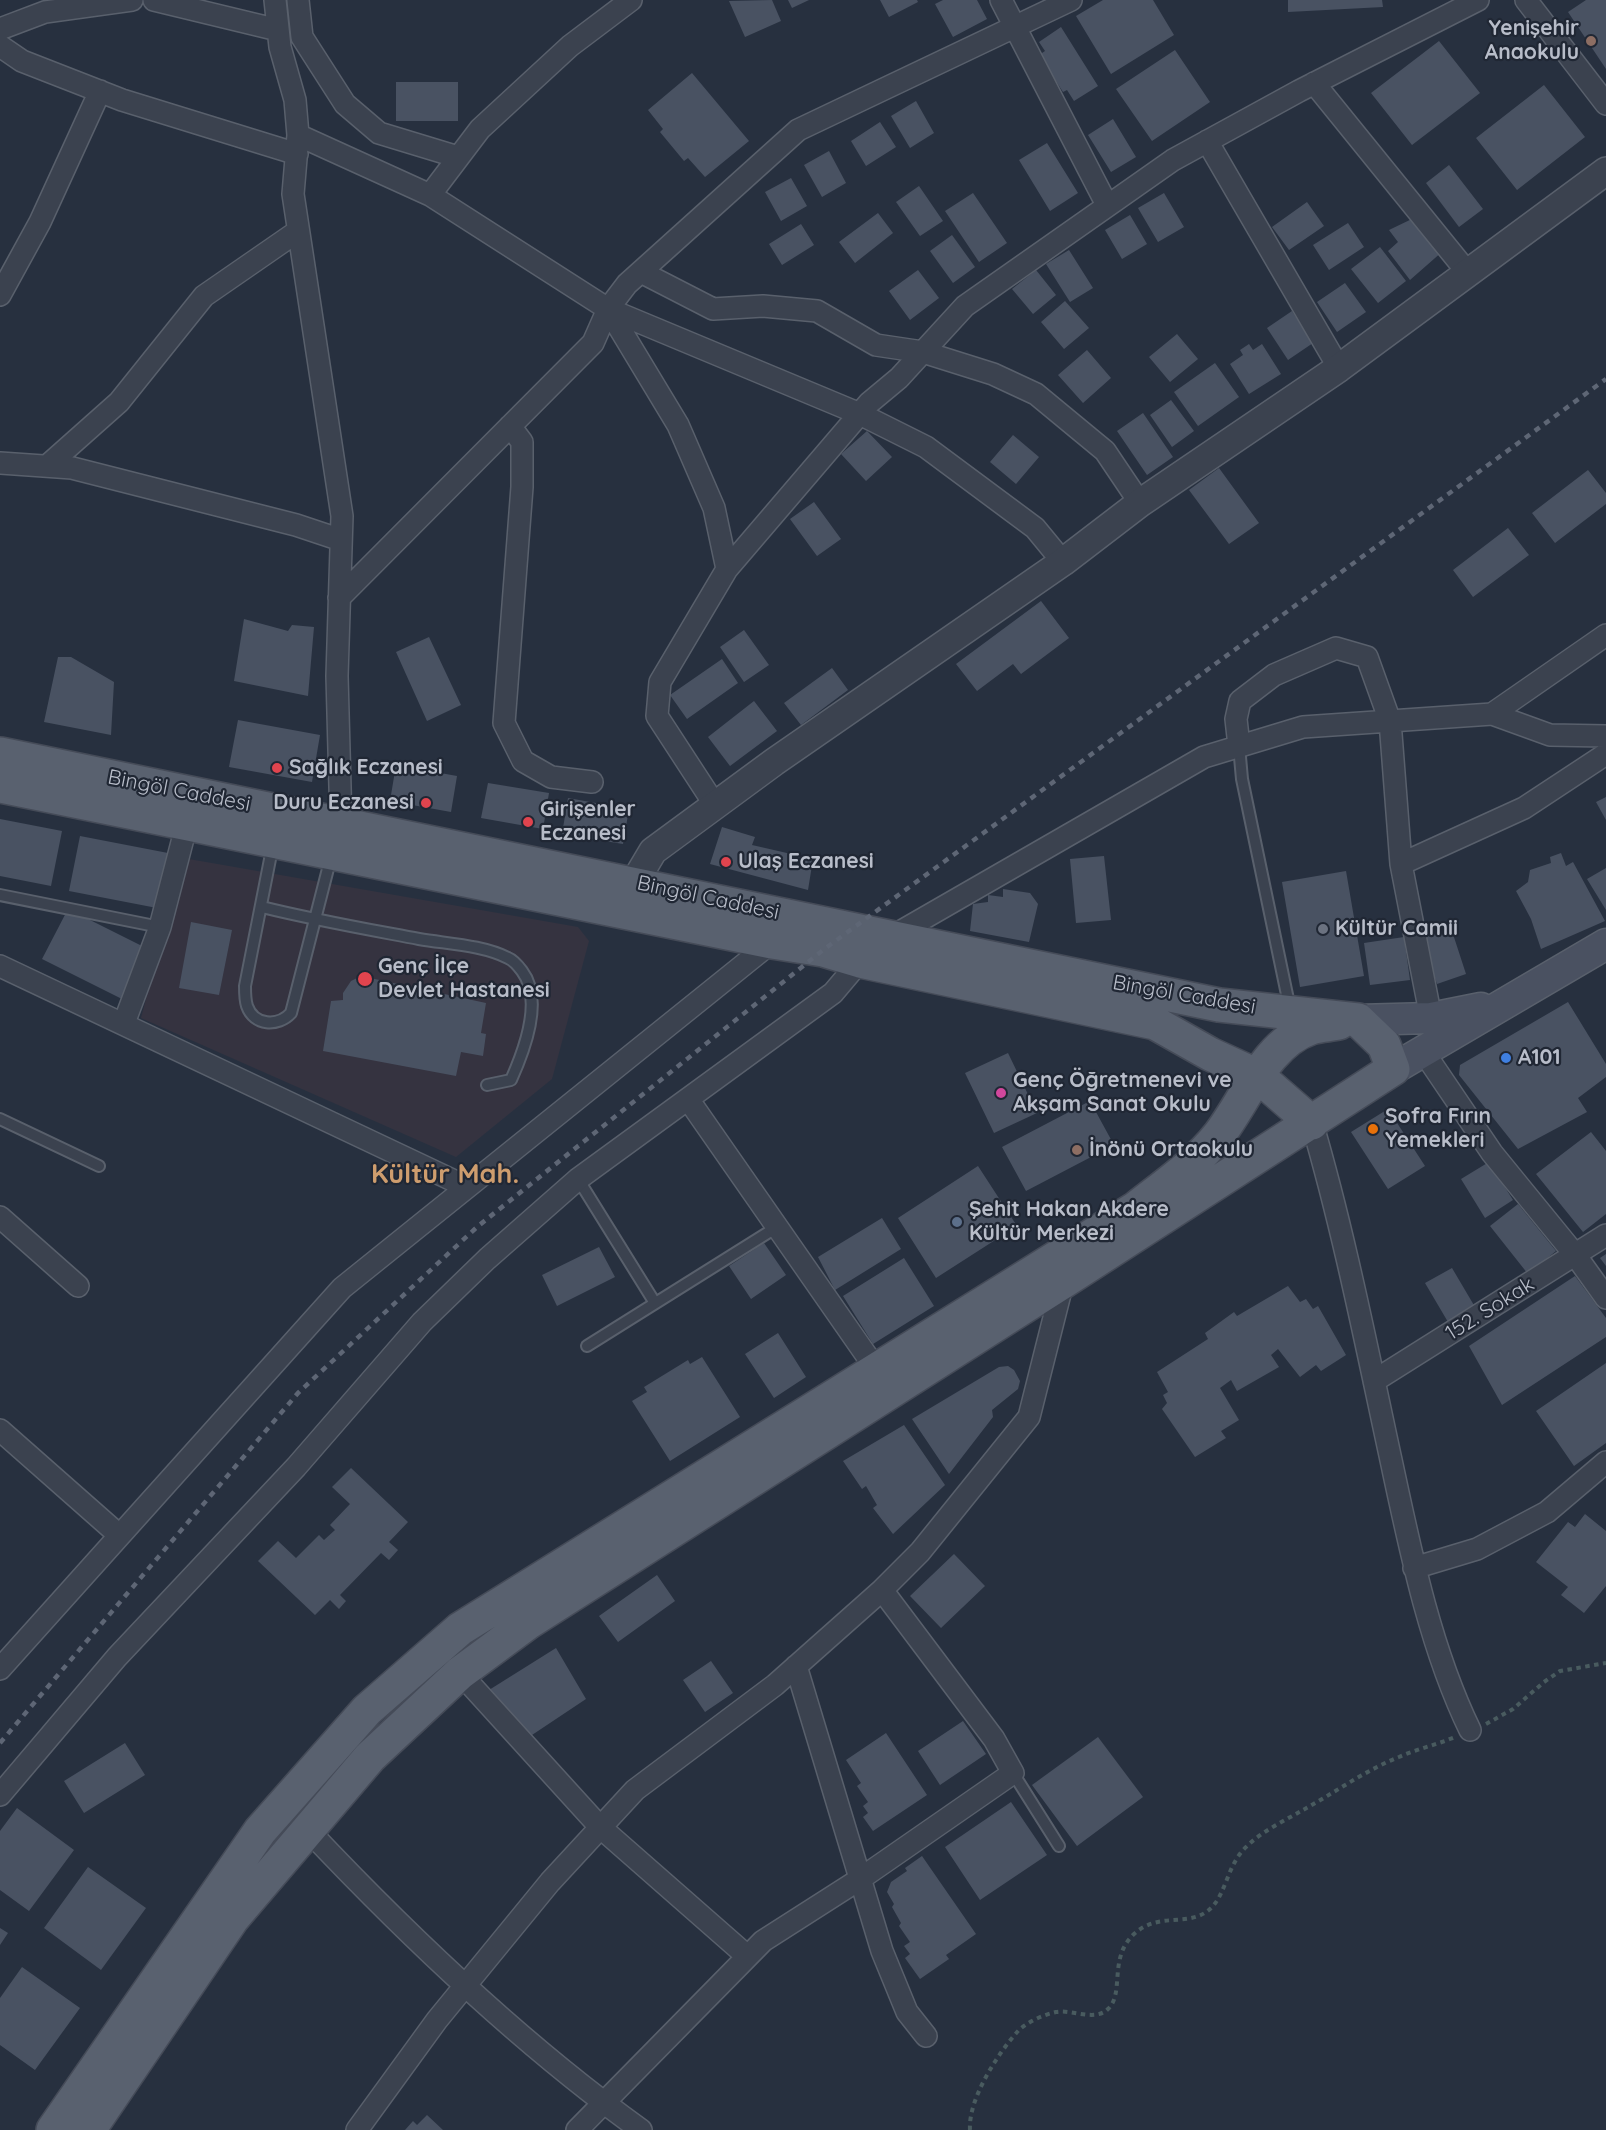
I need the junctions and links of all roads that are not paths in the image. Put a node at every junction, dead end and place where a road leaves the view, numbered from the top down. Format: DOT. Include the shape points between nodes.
graph roads {
  1 [pos="132,0"];
  2 [pos="154,0"];
  3 [pos="275,0"];
  4 [pos="298,0"];
  5 [pos="631,0"];
  6 [pos="1001,0"];
  7 [pos="1071,0"];
  8 [pos="1478,0"];
  9 [pos="1526,0"];
  10 [pos="1015,28"];
  11 [pos="0,29"];
  12 [pos="278,30"];
  13 [pos="0,46"];
  14 [pos="1314,83"];
  15 [pos="100,91"];
  16 [pos="1606,104"];
  17 [pos="1207,141"];
  18 [pos="297,145"];
  19 [pos="459,157"];
  20 [pos="1606,171"];
  21 [pos="430,195"];
  22 [pos="1107,205"];
  23 [pos="298,231"];
  24 [pos="641,272"];
  25 [pos="1468,273"];
  26 [pos="0,295"];
  27 [pos="608,309"];
  28 [pos="923,352"];
  29 [pos="1339,368"];
  30 [pos="860,414"];
  31 [pos="510,426"];
  32 [pos="0,463"];
  33 [pos="47,466"];
  34 [pos="1140,502"];
  35 [pos="341,540"];
  36 [pos="1064,561"];
  37 [pos="726,569"];
  38 [pos="339,598"];
  39 [pos="1606,635"];
  40 [pos="1492,714"];
  41 [pos="1390,721"];
  42 [pos="1606,736"];
  43 [pos="1239,746"];
  44 [pos="0,754"];
  45 [pos="1606,754"];
  46 [pos="592,782"];
  47 [pos="0,786"];
  48 [pos="715,805"];
  49 [pos="187,823"];
  50 [pos="337,838"];
  51 [pos="273,841"];
  52 [pos="1401,864"];
  53 [pos="634,883"];
  54 [pos="0,895"];
  55 [pos="262,908"];
  56 [pos="646,917"];
  57 [pos="314,920"];
  58 [pos="160,927"];
  59 [pos="893,936"];
  60 [pos="772,942"];
  61 [pos="1606,944"];
  62 [pos="860,962"];
  63 [pos="0,966"];
  64 [pos="1505,1003"];
  65 [pos="1290,1013"];
  66 [pos="1431,1018"];
  67 [pos="1358,1020"];
  68 [pos="124,1023"];
  69 [pos="1423,1051"];
  70 [pos="1393,1069"];
  71 [pos="1258,1076"];
  72 [pos="487,1085"];
  73 [pos="688,1099"];
  74 [pos="0,1119"];
  75 [pos="1312,1123"];
  76 [pos="99,1166"];
  77 [pos="578,1179"];
  78 [pos="467,1187"];
  79 [pos="0,1217"];
  80 [pos="777,1227"];
  81 [pos="1606,1235"];
  82 [pos="1576,1256"];
  83 [pos="1064,1282"];
  84 [pos="78,1286"];
  85 [pos="1606,1298"];
  86 [pos="656,1303"];
  87 [pos="587,1346"];
  88 [pos="876,1369"];
  89 [pos="1374,1381"];
  90 [pos="0,1430"];
  91 [pos="1606,1462"];
  92 [pos="119,1535"];
  93 [pos="1414,1568"];
  94 [pos="882,1590"];
  95 [pos="796,1666"];
  96 [pos="0,1669"];
  97 [pos="460,1673"];
  98 [pos="1470,1730"];
  99 [pos="1013,1773"];
  100 [pos="0,1795"];
  101 [pos="600,1827"];
  102 [pos="308,1830"];
  103 [pos="1059,1846"];
  104 [pos="860,1879"];
  105 [pos="747,1956"];
  106 [pos="466,1984"];
  107 [pos="926,2036"];
  108 [pos="602,2102"];
  109 [pos="53,2130"];
  110 [pos="89,2130"];
  111 [pos="357,2130"];
  112 [pos="577,2130"];
  113 [pos="641,2130"];
  1 -- 11 [label="street" via="45,12"];
  2 -- 12 [label="street"];
  3 -- 12 [label="street"];
  4 -- 19 [label="street" via="302,37 345,104 379,133"];
  5 -- 19 [label="street" via="570,46 480,129"];
  6 -- 10 [label="street"];
  7 -- 10 [label="street"];
  8 -- 14 [label="street"];
  9 -- 16 [label="street"];
  10 -- 22 [label="street"];
  10 -- 24 [label="street" via="798,130"];
  12 -- 18 [label="street" via="295,100"];
  13 -- 15 [label="street" via="22,61"];
  14 -- 17 [label="street"];
  14 -- 25 [label="street"];
  15 -- 18 [label="street"];
  15 -- 26 [label="street" via="40,222"];
  17 -- 22 [label="street"];
  17 -- 29 [label="street"];
  18 -- 21 [label="street"];
  18 -- 23 [label="street" via="293,194"];
  19 -- 21 [label="street"];
  20 -- 25 [label="street"];
  21 -- 27 [label="street"];
  22 -- 28 [label="street" via="965,306"];
  23 -- 33 [label="street" via="204,296 119,402"];
  23 -- 35 [label="street" via="342,516"];
  24 -- 27 [label="street"];
  24 -- 28 [label="street" via="713,309 763,306 817,311 876,345"];
  25 -- 29 [label="street"];
  27 -- 30 [label="street"];
  27 -- 31 [label="street" via="593,343"];
  27 -- 37 [label="street" via="678,425 714,508"];
  28 -- 30 [label="street"];
  28 -- 34 [label="street" via="993,374 1036,393 1105,451"];
  29 -- 34 [label="street"];
  30 -- 36 [label="street" via="926,447 1035,528"];
  30 -- 37 [label="street"];
  31 -- 38 [label="street"];
  31 -- 46 [label="street" via="522,442 522,487 504,723 523,762 551,777"];
  32 -- 33 [label="street"];
  33 -- 35 [label="street" via="166,490"];
  34 -- 36 [label="street"];
  35 -- 38 [label="street"];
  36 -- 48 [label="street"];
  37 -- 48 [label="street" via="660,682 657,716"];
  38 -- 50 [label="street"];
  39 -- 40 [label="street"];
  40 -- 41 [label="street"];
  40 -- 42 [label="street" via="1550,735"];
  41 -- 43 [label="street" via="1303,727"];
  41 -- 43 [label="street" via="1367,657 1336,648 1274,675 1240,701 1236,719"];
  41 -- 52 [label="street"];
  43 -- 59 [label="street" via="1204,757"];
  43 -- 65 [label="lane" via="1242,779"];
  44 -- 50 [label="main road, Bingöl Caddesi"];
  45 -- 52 [label="street" via="1524,808"];
  47 -- 49 [label="main road, Bingöl Caddesi"];
  48 -- 53 [label="street" via="653,851"];
  49 -- 51 [label="main road, Bingöl Caddesi"];
  49 -- 58 [label="street"];
  50 -- 51 [label="main road, Bingöl Caddesi"];
  50 -- 53 [label="main road, Bingöl Caddesi"];
  50 -- 56 [label="main road, Bingöl Caddesi"];
  50 -- 57 [label="lane"];
  51 -- 55 [label="lane"];
  52 -- 66 [label="street"];
  53 -- 56 [label="street"];
  53 -- 59 [label="main road, Bingöl Caddesi"];
  54 -- 58 [label="lane"];
  55 -- 57 [label="lane"];
  55 -- 57 [label="lane" via="245,986 246,1005 252,1014 271,1024 283,1022 291,1013"];
  56 -- 60 [label="main road, Bingöl Caddesi"];
  57 -- 72 [label="lane" via="473,948 510,959 523,972 531,1001 531,1021 511,1080"];
  58 -- 68 [label="street"];
  59 -- 62 [label="street"];
  59 -- 65 [label="main road, Bingöl Caddesi" via="1219,1005"];
  60 -- 62 [label="main road, Bingöl Caddesi" via="823,950"];
  60 -- 78 [label="street"];
  61 -- 64 [label="main road"];
  62 -- 71 [label="main road, Bingöl Caddesi" via="1155,1023"];
  62 -- 73 [label="street" via="833,993"];
  63 -- 68 [label="street"];
  64 -- 66 [label="main road"];
  64 -- 69 [label="main road"];
  65 -- 67 [label="main road, Bingöl Caddesi"];
  66 -- 67 [label="main road"];
  67 -- 70 [label="main road" via="1384,1045"];
  67 -- 71 [label="main road" via="1311,1028 1283,1045"];
  68 -- 78 [label="street"];
  69 -- 70 [label="main road"];
  69 -- 82 [label="street" via="1492,1153"];
  70 -- 75 [label="main road"];
  71 -- 75 [label="main road, Bingöl Caddesi"];
  71 -- 88 [label="main road" via="1219,1135 1193,1164 1136,1208"];
  73 -- 77 [label="street"];
  73 -- 80 [label="street"];
  74 -- 76 [label="lane"];
  75 -- 83 [label="main road"];
  75 -- 89 [label="street"];
  77 -- 86 [label="lane"];
  77 -- 100 [label="street" via="422,1322 296,1467 117,1657"];
  78 -- 92 [label="street" via="342,1288"];
  79 -- 84 [label="street"];
  80 -- 86 [label="lane"];
  80 -- 88 [label="street"];
  81 -- 82 [label="street, 152. Sokak"];
  82 -- 85 [label="street"];
  82 -- 89 [label="street, 152. Sokak"];
  83 -- 94 [label="street" via="1029,1417 920,1552"];
  83 -- 97 [label="main road" via="529,1622"];
  86 -- 87 [label="lane"];
  88 -- 109 [label="main road" via="460,1629 367,1710 260,1831"];
  89 -- 93 [label="street"];
  90 -- 92 [label="street"];
  91 -- 93 [label="street" via="1546,1512 1477,1549"];
  92 -- 96 [label="street"];
  93 -- 98 [label="street" via="1458,1706"];
  94 -- 95 [label="street"];
  94 -- 99 [label="street" via="994,1739"];
  95 -- 101 [label="street" via="634,1790"];
  95 -- 104 [label="street"];
  97 -- 101 [label="street"];
  97 -- 102 [label="main road" via="370,1756"];
  99 -- 103 [label="lane"];
  99 -- 104 [label="street"];
  101 -- 105 [label="street"];
  101 -- 106 [label="street"];
  102 -- 106 [label="street" via="376,1901"];
  102 -- 110 [label="main road" via="233,1917"];
  104 -- 105 [label="street" via="763,1941"];
  104 -- 107 [label="street" via="882,1952 907,2012"];
  105 -- 108 [label="street"];
  106 -- 108 [label="street" via="572,2080"];
  106 -- 111 [label="street"];
  108 -- 112 [label="street"];
  108 -- 113 [label="street"];
}
